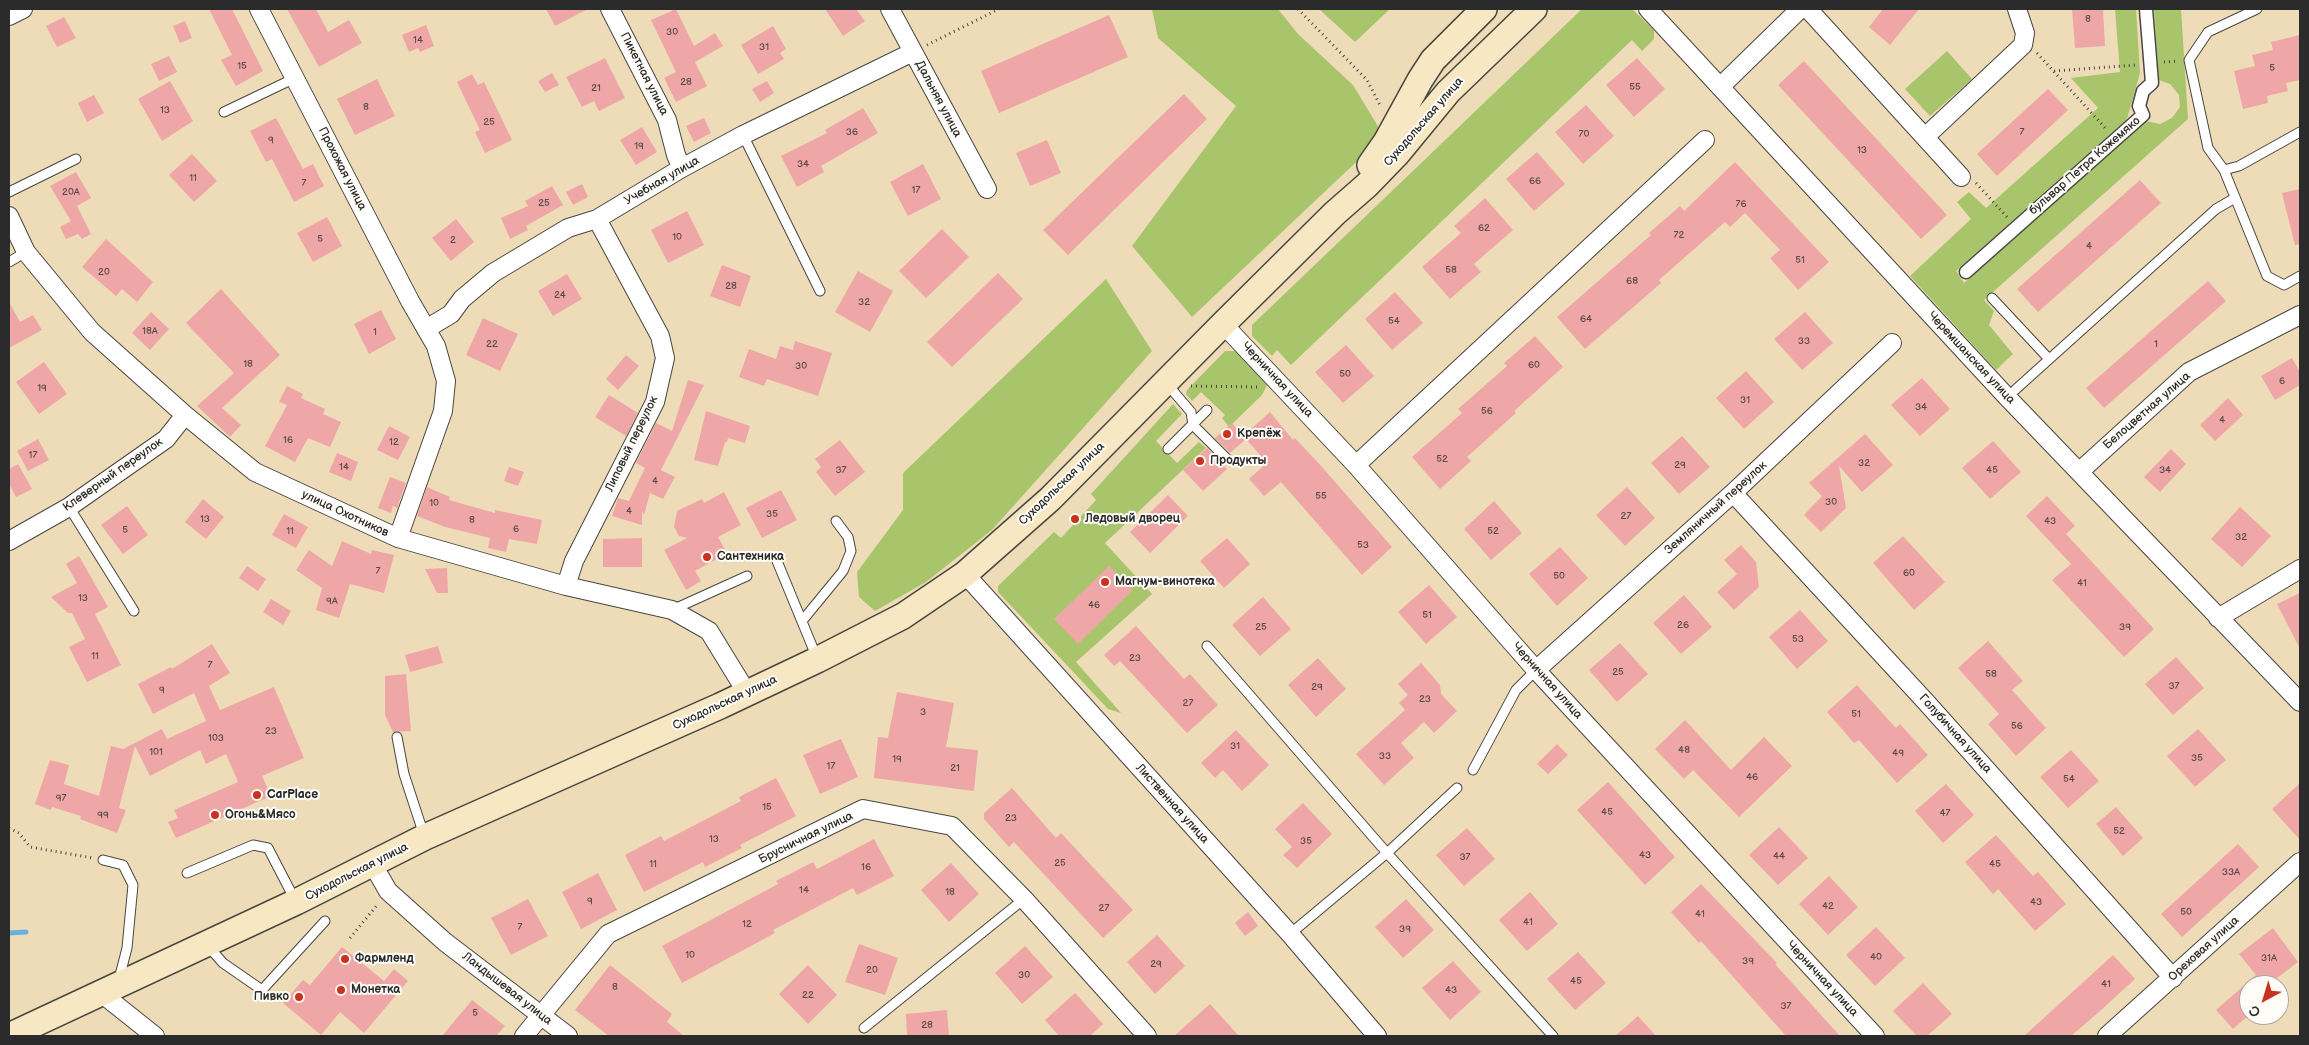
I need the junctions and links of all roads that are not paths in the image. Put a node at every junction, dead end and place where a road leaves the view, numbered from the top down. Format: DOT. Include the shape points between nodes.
graph roads {
  1 [pos="23,9"];
  2 [pos="259,9"];
  3 [pos="610,9"];
  4 [pos="890,9"];
  5 [pos="1484,9"];
  6 [pos="1534,9"];
  7 [pos="1648,9"];
  8 [pos="1800,9"];
  9 [pos="1808,9"];
  10 [pos="2017,9"];
  11 [pos="2146,9"];
  12 [pos="2257,9"];
  13 [pos="9,16"];
  14 [pos="913,52"];
  15 [pos="295,78"];
  16 [pos="1720,87"];
  17 [pos="224,112"];
  18 [pos="2300,132"];
  19 [pos="743,135"];
  20 [pos="1925,138"];
  21 [pos="1705,140"];
  22 [pos="76,159"];
  23 [pos="682,168"];
  24 [pos="2224,170"];
  25 [pos="1961,177"];
  26 [pos="987,189"];
  27 [pos="9,192"];
  28 [pos="2235,198"];
  29 [pos="1335,213"];
  30 [pos="9,216"];
  31 [pos="597,219"];
  32 [pos="26,252"];
  33 [pos="9,262"];
  34 [pos="1966,272"];
  35 [pos="2300,276"];
  36 [pos="820,291"];
  37 [pos="1992,298"];
  38 [pos="2300,316"];
  39 [pos="1223,324"];
  40 [pos="426,329"];
  41 [pos="1892,343"];
  42 [pos="2049,359"];
  43 [pos="1175,384"];
  44 [pos="2010,393"];
  45 [pos="1207,410"];
  46 [pos="185,415"];
  47 [pos="1193,425"];
  48 [pos="1168,449"];
  49 [pos="1227,458"];
  50 [pos="1356,465"];
  51 [pos="2079,472"];
  52 [pos="1733,493"];
  53 [pos="70,507"];
  54 [pos="836,521"];
  55 [pos="398,538"];
  56 [pos="9,541"];
  57 [pos="777,561"];
  58 [pos="2300,570"];
  59 [pos="964,574"];
  60 [pos="747,576"];
  61 [pos="566,586"];
  62 [pos="672,610"];
  63 [pos="134,611"];
  64 [pos="2218,618"];
  65 [pos="802,621"];
  66 [pos="1207,646"];
  67 [pos="817,660"];
  68 [pos="1536,670"];
  69 [pos="748,694"];
  70 [pos="2300,702"];
  71 [pos="397,737"];
  72 [pos="1473,770"];
  73 [pos="1457,788"];
  74 [pos="425,837"];
  75 [pos="1387,853"];
  76 [pos="103,860"];
  77 [pos="2300,862"];
  78 [pos="372,863"];
  79 [pos="187,873"];
  80 [pos="1024,899"];
  81 [pos="296,902"];
  82 [pos="325,921"];
  83 [pos="1290,934"];
  84 [pos="205,943"];
  85 [pos="2173,978"];
  86 [pos="110,988"];
  87 [pos="541,1016"];
  88 [pos="864,1028"];
  89 [pos="1138,1033"];
  90 [pos="9,1036"];
  91 [pos="155,1036"];
  92 [pos="524,1036"];
  93 [pos="568,1036"];
  94 [pos="1377,1036"];
  95 [pos="1553,1036"];
  96 [pos="1875,1036"];
  97 [pos="2108,1036"];
  1 -- 13 [label="street"];
  2 -- 15 [label="street, Прохожая улица"];
  3 -- 23 [label="street, Пикетная улица" via="668,120"];
  4 -- 14 [label="street, Дальняя улица"];
  5 -- 29 [label="main road, Суходольская улица" via="1433,60 1386,142"];
  6 -- 29 [label="main road, Суходольская улица" via="1448,92 1398,154"];
  7 -- 16 [label="street, Черемшанская улица"];
  8 -- 16 [label="street"];
  9 -- 20 [label="street"];
  10 -- 20 [label="street" via="2025,32 2023,45"];
  11 -- 34 [label="street, бульвар Петра Кожемяко" via="2152,83 2143,91 2139,106 2144,115"];
  12 -- 24 [label="lane" via="2208,32 2189,60 2208,148"];
  14 -- 19 [label="street, Учебная улица"];
  14 -- 26 [label="street, Дальняя улица"];
  15 -- 17 [label="lane"];
  15 -- 40 [label="street, Прохожая улица"];
  16 -- 44 [label="street, Черемшанская улица"];
  18 -- 24 [label="lane" via="2239,166"];
  19 -- 23 [label="street, Учебная улица"];
  19 -- 36 [label="lane"];
  20 -- 25 [label="street"];
  21 -- 50 [label="street"];
  22 -- 27 [label="lane"];
  23 -- 31 [label="street, Учебная улица"];
  24 -- 28 [label="lane"];
  28 -- 35 [label="lane" via="2267,276 2284,285"];
  28 -- 42 [label="lane" via="2216,208"];
  29 -- 39 [label="main road, Суходольская улица"];
  30 -- 32 [label="street, улица Охотников"];
  31 -- 40 [label="street, Учебная улица" via="568,228 493,273 462,299 451,314"];
  31 -- 61 [label="street, Липовый переулок" via="660,336 664,358 655,402 574,561"];
  32 -- 33 [label="lane"];
  32 -- 46 [label="street, улица Охотников" via="92,332"];
  37 -- 42 [label="lane"];
  38 -- 51 [label="street, Белоцветная улица" via="2189,372"];
  39 -- 43 [label="main road, Суходольская улица"];
  39 -- 50 [label="street, Черничная улица"];
  40 -- 55 [label="street, Прохожая улица" via="436,346 446,382 443,411"];
  41 -- 52 [label="street, Земляничный переулок"];
  42 -- 44 [label="lane"];
  43 -- 47 [label="lane" via="1191,412"];
  43 -- 59 [label="main road, Суходольская улица"];
  44 -- 51 [label="street, Черемшанская улица"];
  45 -- 47 [label="lane"];
  46 -- 53 [label="street, Клеверный переулок" via="166,439"];
  46 -- 55 [label="street, улица Охотников" via="255,472"];
  47 -- 48 [label="lane"];
  47 -- 49 [label="lane"];
  50 -- 68 [label="street, Черничная улица"];
  51 -- 64 [label="street, Черемшанская улица"];
  52 -- 68 [label="street, Земляничный переулок"];
  52 -- 85 [label="street, Голубичная улица" via="1926,702"];
  53 -- 56 [label="street, Клеверный переулок"];
  53 -- 63 [label="lane"];
  54 -- 65 [label="lane" via="848,537 851,551 843,571"];
  55 -- 61 [label="street, улица Охотников"];
  57 -- 65 [label="lane"];
  58 -- 64 [label="street"];
  59 -- 67 [label="main road, Суходольская улица" via="903,616"];
  59 -- 83 [label="street, Лиственная улица"];
  60 -- 62 [label="lane"];
  61 -- 62 [label="street, улица Охотников"];
  62 -- 69 [label="street, улица Охотников" via="709,631"];
  64 -- 70 [label="street, Черемшанская улица"];
  65 -- 67 [label="lane"];
  66 -- 75 [label="lane"];
  67 -- 69 [label="main road, Суходольская улица"];
  68 -- 72 [label="lane" via="1516,690"];
  68 -- 96 [label="street, Черничная улица"];
  69 -- 74 [label="main road, Суходольская улица"];
  71 -- 74 [label="lane" via="404,774"];
  73 -- 75 [label="lane"];
  74 -- 78 [label="main road, Суходольская улица"];
  75 -- 83 [label="lane"];
  75 -- 95 [label="lane"];
  76 -- 86 [label="lane" via="124,865 133,885 128,948"];
  77 -- 85 [label="street, Ореховая улица"];
  78 -- 81 [label="main road, Суходольская улица"];
  78 -- 87 [label="street, Ландышевая улица" via="388,891 445,942"];
  79 -- 81 [label="lane" via="253,845 268,848"];
  80 -- 87 [label="street, Брусничная улица" via="952,826 864,809 608,934"];
  80 -- 88 [label="lane"];
  80 -- 89 [label="street, Брусничная улица"];
  81 -- 84 [label="main road, Суходольская улица"];
  82 -- 84 [label="lane" via="262,990 223,963"];
  83 -- 94 [label="street, Лиственная улица"];
  84 -- 86 [label="main road, Суходольская улица"];
  85 -- 97 [label="street, Ореховая улица"];
  86 -- 90 [label="main road, Суходольская улица"];
  86 -- 91 [label="street"];
  87 -- 92 [label="street, Брусничная улица"];
  87 -- 93 [label="street, Ландышевая улица"];
}
